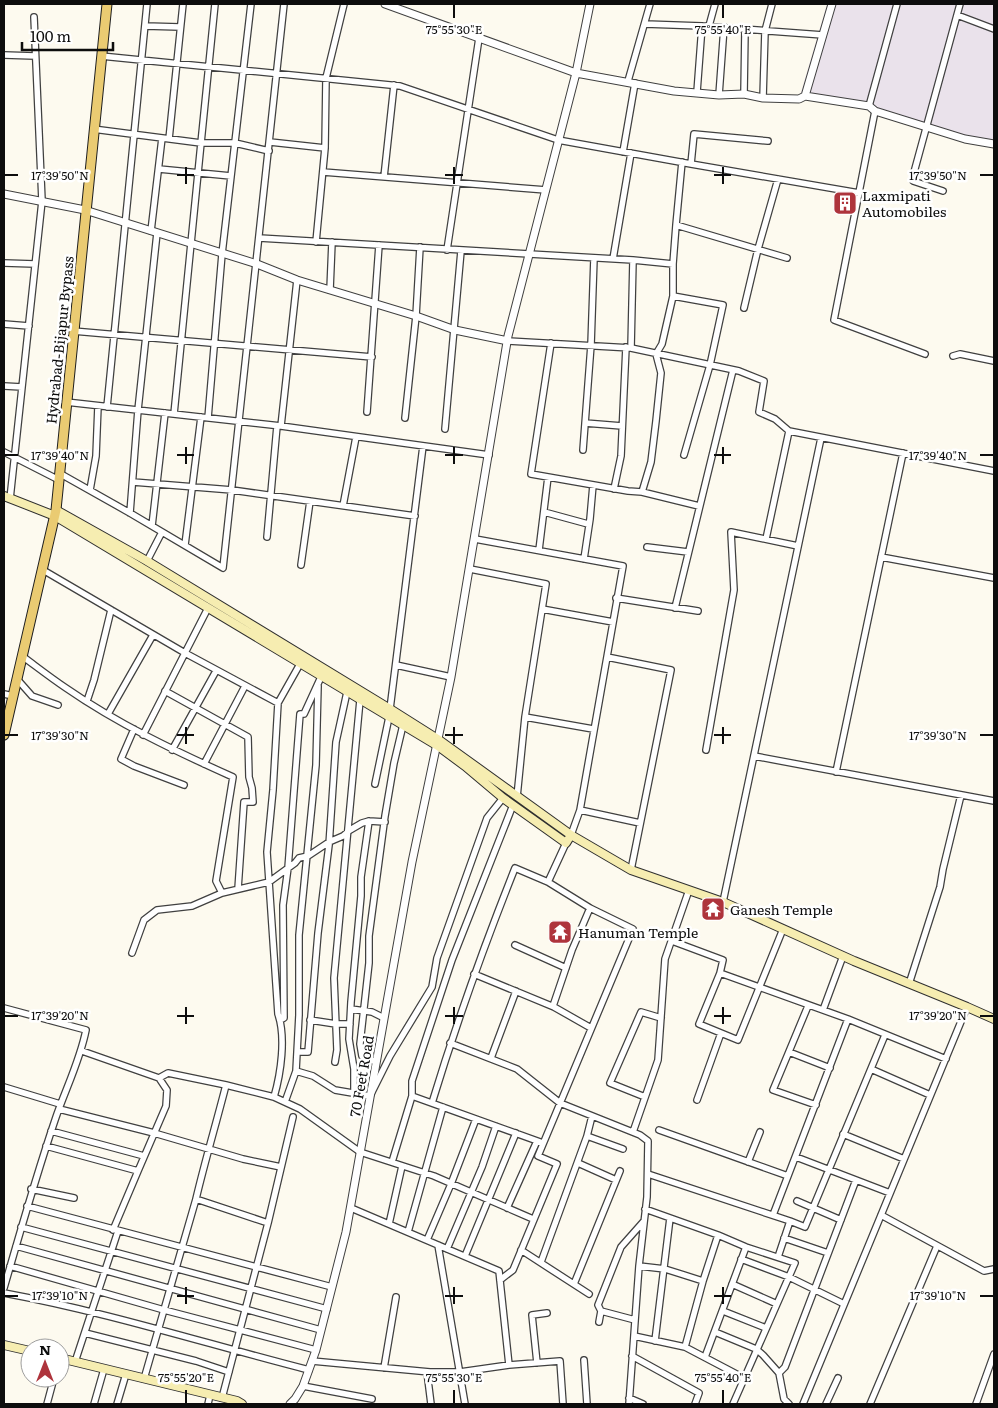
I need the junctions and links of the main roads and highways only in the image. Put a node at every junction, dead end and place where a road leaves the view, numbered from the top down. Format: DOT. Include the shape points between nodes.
graph roads {
  1 [pos="106,4"];
  2 [pos="7,497"];
  3 [pos="55,513"];
  4 [pos="8,695"];
  5 [pos="390,713"];
  6 [pos="4,735"];
  7 [pos="438,743"];
  8 [pos="571,835"];
  9 [pos="994,1019"];
  10 [pos="4,1345"];
  11 [pos="20,1349"];
  12 [pos="70,1361"];
  13 [pos="242,1404"];
  1 -- 3 [label="main road, Hydrabad-Bijapur Bypass"];
  2 -- 3 [label="main road"];
  3 -- 4 [label="main road, Hydrabad-Bijapur Bypass" via="17,679"];
  3 -- 5 [label="main road" via="147,561"];
  3 -- 5 [label="main road" via="321,677"];
  4 -- 6 [label="main road, Hydrabad-Bijapur Bypass"];
  5 -- 7 [label="main road"];
  5 -- 7 [label="main road" via="403,725"];
  7 -- 8 [label="main road"];
  7 -- 8 [label="main road" via="503,798 566,844"];
  8 -- 9 [label="main road" via="631,870 723,902"];
  10 -- 11 [label="main road"];
  12 -- 13 [label="main road"];
}
